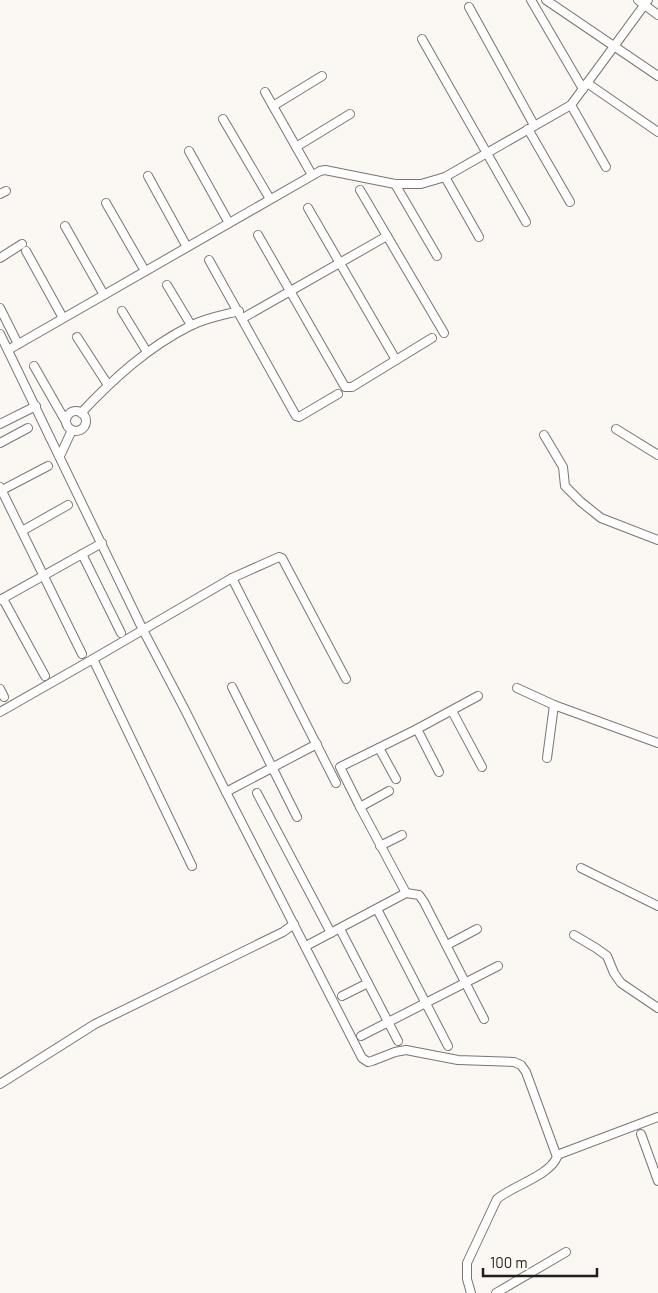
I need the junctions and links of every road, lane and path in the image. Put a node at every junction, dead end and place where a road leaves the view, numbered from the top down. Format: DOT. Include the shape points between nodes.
graph roads {
  1 [pos="531,0"];
  2 [pos="546,0"];
  3 [pos="643,2"];
  4 [pos="469,6"];
  5 [pos="658,15"];
  6 [pos="422,40"];
  7 [pos="615,47"];
  8 [pos="322,76"];
  9 [pos="658,76"];
  10 [pos="585,86"];
  11 [pos="265,92"];
  12 [pos="571,105"];
  13 [pos="273,106"];
  14 [pos="350,114"];
  15 [pos="223,119"];
  16 [pos="531,127"];
  17 [pos="658,132"];
  18 [pos="296,147"];
  19 [pos="189,151"];
  20 [pos="487,153"];
  21 [pos="606,167"];
  22 [pos="312,175"];
  23 [pos="148,176"];
  24 [pos="445,177"];
  25 [pos="394,184"];
  26 [pos="360,190"];
  27 [pos="270,200"];
  28 [pos="570,202"];
  29 [pos="106,203"];
  30 [pos="308,208"];
  31 [pos="526,222"];
  32 [pos="229,223"];
  33 [pos="65,226"];
  34 [pos="258,235"];
  35 [pos="387,236"];
  36 [pos="479,237"];
  37 [pos="187,247"];
  38 [pos="437,256"];
  39 [pos="0,258"];
  40 [pos="209,260"];
  41 [pos="340,263"];
  42 [pos="145,271"];
  43 [pos="167,285"];
  44 [pos="291,291"];
  45 [pos="104,295"];
  46 [pos="0,308"];
  47 [pos="122,311"];
  48 [pos="241,315"];
  49 [pos="63,318"];
  50 [pos="191,325"];
  51 [pos="444,333"];
  52 [pos="0,334"];
  53 [pos="77,337"];
  54 [pos="432,338"];
  55 [pos="18,344"];
  56 [pos="8,350"];
  57 [pos="147,352"];
  58 [pos="396,360"];
  59 [pos="34,366"];
  60 [pos="108,385"];
  61 [pos="338,394"];
  62 [pos="36,406"];
  63 [pos="81,413"];
  64 [pos="66,422"];
  65 [pos="0,424"];
  66 [pos="28,428"];
  67 [pos="616,429"];
  68 [pos="72,430"];
  69 [pos="544,435"];
  70 [pos="0,443"];
  71 [pos="658,455"];
  72 [pos="60,456"];
  73 [pos="48,466"];
  74 [pos="1,488"];
  75 [pos="68,505"];
  76 [pos="22,531"];
  77 [pos="658,540"];
  78 [pos="102,543"];
  79 [pos="82,554"];
  80 [pos="44,576"];
  81 [pos="232,578"];
  82 [pos="1,600"];
  83 [pos="143,630"];
  84 [pos="121,633"];
  85 [pos="82,654"];
  86 [pos="93,659"];
  87 [pos="45,676"];
  88 [pos="346,679"];
  89 [pos="232,687"];
  90 [pos="517,688"];
  91 [pos="0,689"];
  92 [pos="478,696"];
  93 [pos="4,697"];
  94 [pos="554,705"];
  95 [pos="452,710"];
  96 [pos="0,712"];
  97 [pos="417,729"];
  98 [pos="658,742"];
  99 [pos="317,744"];
  100 [pos="379,748"];
  101 [pos="547,758"];
  102 [pos="271,767"];
  103 [pos="482,768"];
  104 [pos="439,772"];
  105 [pos="396,779"];
  106 [pos="336,782"];
  107 [pos="226,792"];
  108 [pos="389,792"];
  109 [pos="257,793"];
  110 [pos="360,807"];
  111 [pos="297,817"];
  112 [pos="402,835"];
  113 [pos="380,846"];
  114 [pos="192,866"];
  115 [pos="581,868"];
  116 [pos="406,893"];
  117 [pos="658,906"];
  118 [pos="377,909"];
  119 [pos="294,924"];
  120 [pos="340,928"];
  121 [pos="477,929"];
  122 [pos="331,933"];
  123 [pos="574,935"];
  124 [pos="447,945"];
  125 [pos="306,946"];
  126 [pos="498,966"];
  127 [pos="466,982"];
  128 [pos="368,983"];
  129 [pos="342,996"];
  130 [pos="426,1002"];
  131 [pos="658,1008"];
  132 [pos="484,1019"];
  133 [pos="388,1021"];
  134 [pos="361,1036"];
  135 [pos="398,1041"];
  136 [pos="448,1046"];
  137 [pos="0,1084"];
  138 [pos="658,1117"];
  139 [pos="641,1134"];
  140 [pos="557,1155"];
  141 [pos="658,1181"];
  142 [pos="566,1252"];
  143 [pos="471,1293"];
  144 [pos="496,1293"];
  1 -- 10 [label="street"];
  2 -- 7 [label="street"];
  3 -- 5 [label="street"];
  3 -- 7 [label="street"];
  4 -- 16 [label="street"];
  6 -- 20 [label="street"];
  7 -- 9 [label="street"];
  7 -- 10 [label="street"];
  8 -- 13 [label="street"];
  10 -- 12 [label="street"];
  10 -- 17 [label="street"];
  11 -- 13 [label="street"];
  12 -- 16 [label="street"];
  12 -- 21 [label="street"];
  13 -- 18 [label="street"];
  14 -- 18 [label="street"];
  15 -- 27 [label="street"];
  16 -- 20 [label="street"];
  16 -- 28 [label="street"];
  18 -- 22 [label="street"];
  19 -- 32 [label="street"];
  20 -- 24 [label="street"];
  20 -- 31 [label="street"];
  22 -- 25 [label="street" via="322,170"];
  22 -- 27 [label="street"];
  23 -- 37 [label="street"];
  24 -- 25 [label="street" via="421,184"];
  24 -- 36 [label="street"];
  25 -- 38 [label="street"];
  26 -- 35 [label="street"];
  27 -- 32 [label="street"];
  29 -- 42 [label="street"];
  30 -- 41 [label="street"];
  32 -- 37 [label="street"];
  33 -- 45 [label="street"];
  34 -- 44 [label="street"];
  35 -- 41 [label="street"];
  35 -- 51 [label="street"];
  37 -- 42 [label="street"];
  39 -- 49 [label="street" via="24,248"];
  40 -- 48 [label="street"];
  41 -- 44 [label="street"];
  41 -- 58 [label="street"];
  42 -- 45 [label="street"];
  43 -- 50 [label="street"];
  44 -- 48 [label="street"];
  44 -- 58 [label="street" via="345,387 352,387"];
  45 -- 49 [label="street"];
  46 -- 55 [label="street"];
  47 -- 57 [label="street"];
  48 -- 50 [label="street"];
  48 -- 61 [label="street" via="296,416"];
  49 -- 55 [label="street"];
  50 -- 57 [label="street"];
  52 -- 56 [label="street"];
  53 -- 60 [label="street"];
  54 -- 58 [label="street"];
  55 -- 56 [label="street"];
  56 -- 62 [label="street"];
  57 -- 60 [label="street"];
  59 -- 64 [label="street"];
  60 -- 63 [label="street"];
  62 -- 65 [label="street"];
  62 -- 72 [label="street"];
  63 -- 64 [label="street" via="69,414"];
  63 -- 68 [label="street" via="85,418 83,427"];
  64 -- 68 [label="street"];
  66 -- 70 [label="street"];
  67 -- 71 [label="street"];
  68 -- 72 [label="street"];
  69 -- 77 [label="street" via="563,467 565,486 575,496 601,518"];
  72 -- 78 [label="street"];
  73 -- 74 [label="street"];
  74 -- 76 [label="street"];
  75 -- 76 [label="street"];
  76 -- 80 [label="street"];
  78 -- 79 [label="street"];
  78 -- 83 [label="street"];
  79 -- 80 [label="street"];
  79 -- 84 [label="street"];
  80 -- 82 [label="street"];
  80 -- 85 [label="street"];
  81 -- 83 [label="street"];
  81 -- 88 [label="street" via="276,557 282,558"];
  81 -- 99 [label="street"];
  82 -- 87 [label="street"];
  83 -- 86 [label="street"];
  83 -- 107 [label="street"];
  86 -- 96 [label="street"];
  86 -- 114 [label="street"];
  89 -- 102 [label="street"];
  90 -- 94 [label="street"];
  91 -- 93 [label="street"];
  92 -- 95 [label="street"];
  94 -- 98 [label="street"];
  94 -- 101 [label="street"];
  95 -- 97 [label="street"];
  95 -- 103 [label="street"];
  97 -- 100 [label="street"];
  97 -- 104 [label="street"];
  99 -- 102 [label="street"];
  99 -- 106 [label="street"];
  100 -- 105 [label="street"];
  100 -- 110 [label="street" via="340,767"];
  102 -- 107 [label="street"];
  102 -- 111 [label="street"];
  107 -- 119 [label="street"];
  108 -- 110 [label="street"];
  109 -- 122 [label="street"];
  110 -- 113 [label="street"];
  112 -- 113 [label="street"];
  113 -- 116 [label="street"];
  115 -- 117 [label="street"];
  116 -- 118 [label="street"];
  116 -- 124 [label="street" via="419,895"];
  118 -- 120 [label="street"];
  118 -- 130 [label="street"];
  119 -- 125 [label="street"];
  119 -- 137 [label="street" via="95,1024"];
  120 -- 122 [label="street"];
  120 -- 128 [label="street"];
  121 -- 124 [label="street"];
  122 -- 125 [label="street"];
  123 -- 131 [label="street" via="607,956 621,982"];
  124 -- 127 [label="street"];
  125 -- 140 [label="street" via="362,1058 368,1062 406,1050 458,1060 521,1065 531,1082"];
  126 -- 127 [label="street"];
  127 -- 130 [label="street"];
  127 -- 132 [label="street"];
  128 -- 129 [label="street"];
  128 -- 133 [label="street"];
  130 -- 133 [label="street"];
  130 -- 136 [label="street"];
  133 -- 134 [label="street"];
  133 -- 135 [label="street"];
  138 -- 140 [label="street"];
  139 -- 141 [label="street"];
  140 -- 143 [label="street" via="551,1167 497,1198 466,1263"];
  142 -- 144 [label="street"];
}
